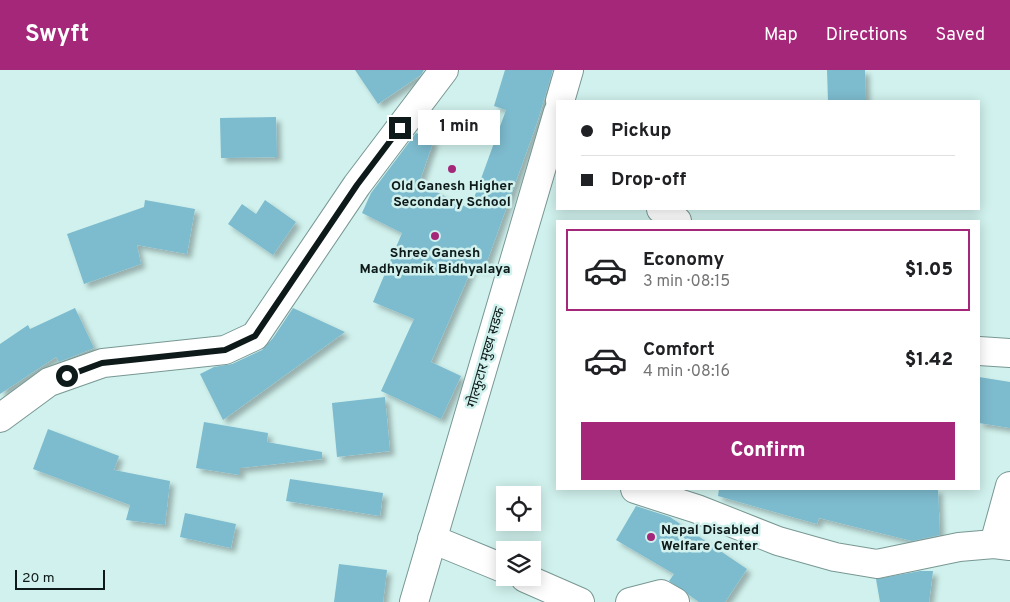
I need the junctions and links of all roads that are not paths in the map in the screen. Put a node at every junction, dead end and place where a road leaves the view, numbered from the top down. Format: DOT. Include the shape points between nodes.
graph roads {
  1 [pos="444,70"];
  2 [pos="569,70"];
  3 [pos="562,100"];
  4 [pos="556,123"];
  5 [pos="663,210"];
  6 [pos="676,220"];
  7 [pos="980,352"];
  8 [pos="1010,353"];
  9 [pos="0,418"];
  10 [pos="1010,486"];
  11 [pos="638,490"];
  12 [pos="432,539"];
  13 [pos="1002,545"];
  14 [pos="496,565"];
  15 [pos="541,585"];
  16 [pos="414,602"];
  17 [pos="580,602"];
  18 [pos="630,602"];
  19 [pos="675,602"];
  1 -- 9 [label="street" via="357,185 255,336 225,350 102,363 49,382"];
  2 -- 3 [label="street, गोल्फुटार मुख्य सडक"];
  4 -- 12 [label="street, गोल्फुटार मुख्य सडक"];
  5 -- 6 [label="street"];
  7 -- 8 [label="street"];
  10 -- 13 [label="street"];
  11 -- 13 [label="street" via="698,509 778,541 877,564 960,547"];
  12 -- 14 [label="street"];
  12 -- 16 [label="street, गोल्फुटार मुख्य सडक"];
  15 -- 17 [label="street"];
  18 -- 19 [label="street" via="661,594"];
}
